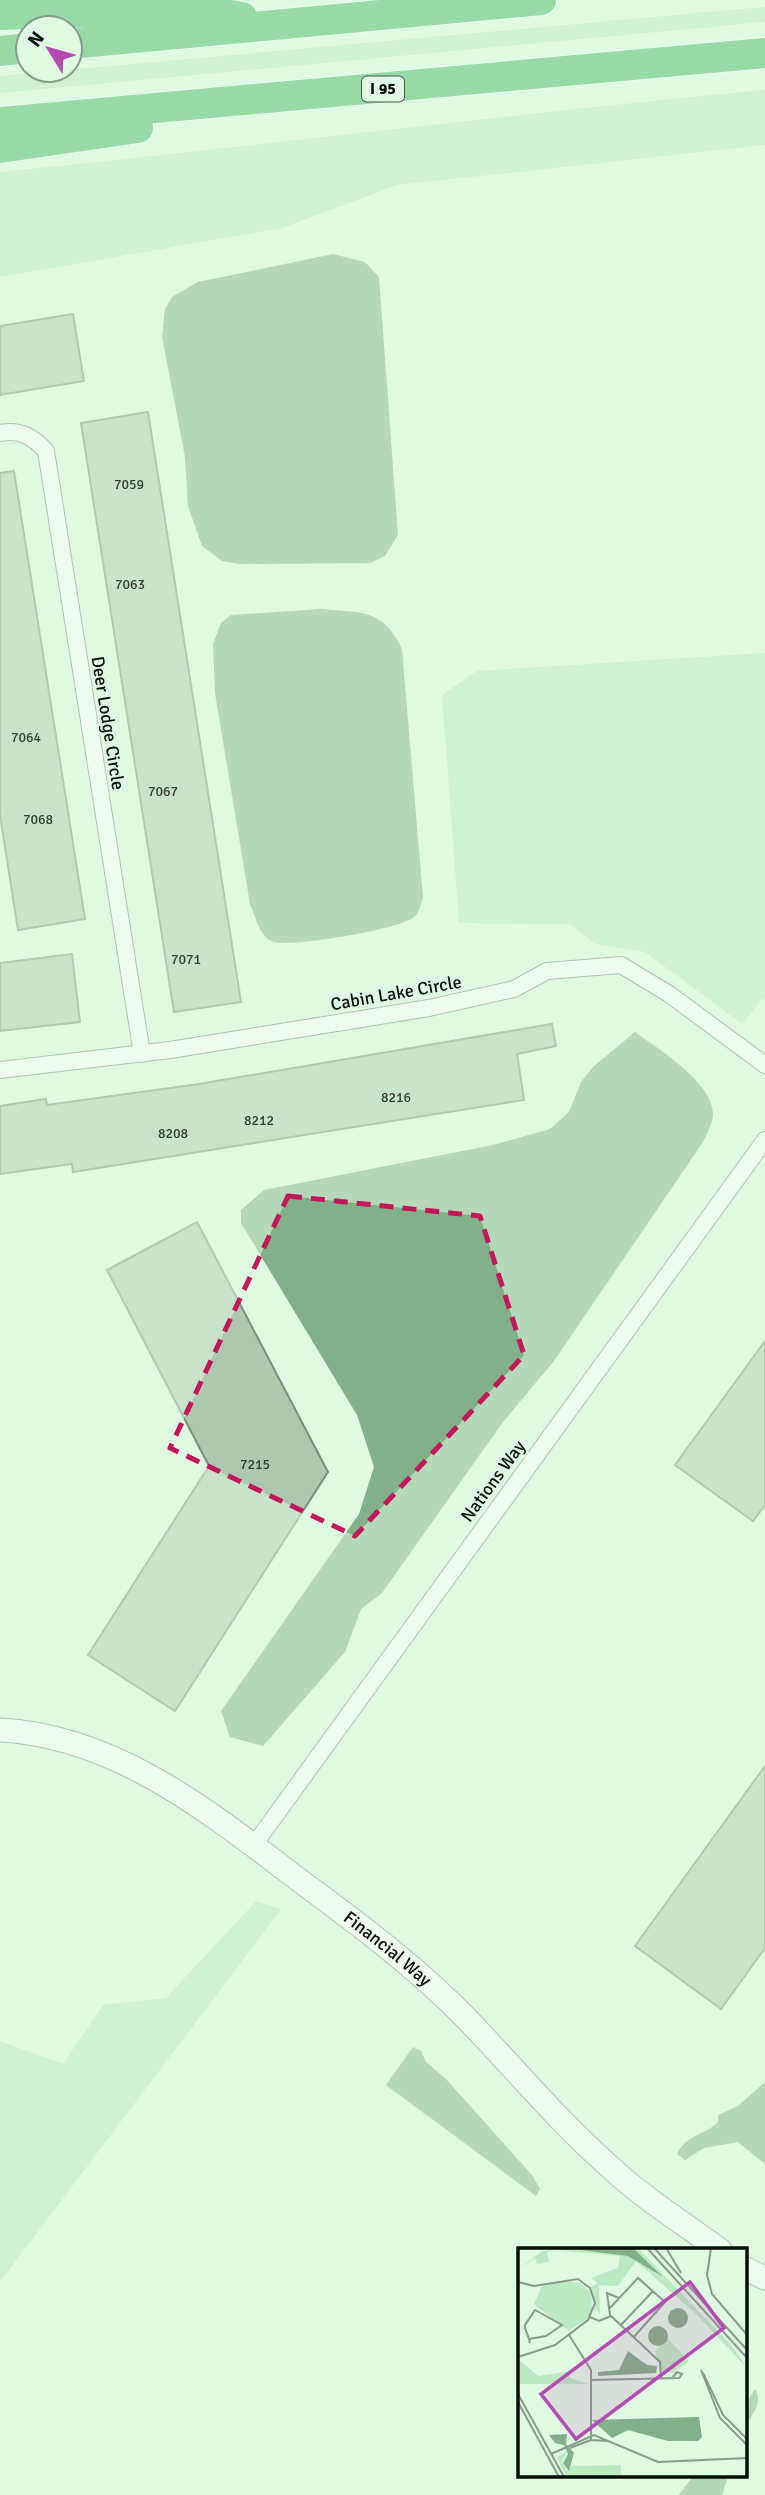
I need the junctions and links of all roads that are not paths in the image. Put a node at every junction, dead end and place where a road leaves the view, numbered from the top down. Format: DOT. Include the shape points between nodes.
graph roads {
  1 [pos="541,0"];
  2 [pos="0,16"];
  3 [pos="284,23"];
  4 [pos="84,43"];
  5 [pos="765,53"];
  6 [pos="433,84"];
  7 [pos="0,121"];
  8 [pos="0,148"];
  9 [pos="0,433"];
  10 [pos="142,1054"];
  11 [pos="765,1065"];
  12 [pos="0,1070"];
  13 [pos="765,1140"];
  14 [pos="0,1730"];
  15 [pos="254,1845"];
  16 [pos="717,2248"];
  17 [pos="748,2270"];
  18 [pos="765,2278"];
  1 -- 3 [label="highway"];
  2 -- 3 [label="highway" via="194,9"];
  3 -- 4 [label="highway"];
  5 -- 6 [label="highway, I 95"];
  6 -- 7 [label="highway, I 95"];
  6 -- 8 [label="highway"];
  9 -- 10 [label="street, Deer Lodge Circle" via="14,430 34,438 46,452"];
  10 -- 11 [label="street, Cabin Lake Circle" via="429,1008 514,989 547,971 621,965 669,994"];
  10 -- 12 [label="street, Cabin Lake Circle"];
  13 -- 15 [label="street, Nations Way"];
  14 -- 15 [label="street, Financial Way" via="96,1751 194,1801"];
  15 -- 16 [label="street, Financial Way" via="416,1971 612,2169"];
  17 -- 18 [label="street"];
}
